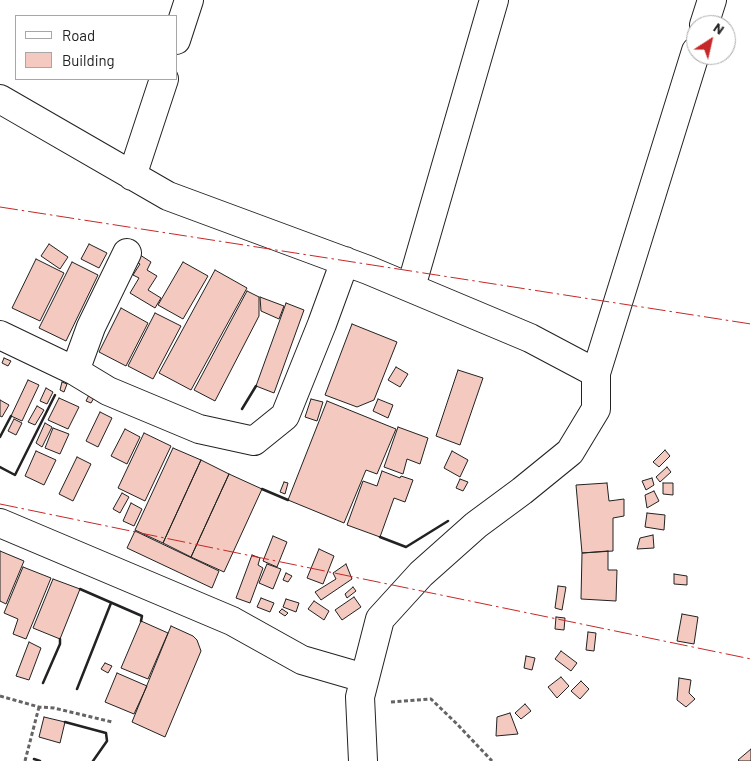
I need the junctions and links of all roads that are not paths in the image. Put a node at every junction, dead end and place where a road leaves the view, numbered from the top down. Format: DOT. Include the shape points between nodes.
graph roads {
  1 [pos="189,0"];
  2 [pos="494,0"];
  3 [pos="712,0"];
  4 [pos="707,15"];
  5 [pos="178,34"];
  6 [pos="692,65"];
  7 [pos="164,80"];
  8 [pos="0,99"];
  9 [pos="132,176"];
  10 [pos="127,253"];
  11 [pos="345,261"];
  12 [pos="411,288"];
  13 [pos="0,336"];
  14 [pos="75,371"];
  15 [pos="596,373"];
  16 [pos="0,523"];
  17 [pos="362,688"];
  18 [pos="362,761"];
  1 -- 5 [label="street"];
  2 -- 12 [label="street"];
  3 -- 4 [label="street"];
  6 -- 15 [label="street"];
  7 -- 9 [label="street"];
  8 -- 9 [label="street"];
  9 -- 11 [label="street" via="168,196"];
  10 -- 14 [label="street"];
  11 -- 12 [label="street"];
  11 -- 14 [label="street" via="284,416 254,441 200,429 108,391"];
  12 -- 15 [label="street" via="530,338"];
  13 -- 14 [label="street"];
  15 -- 17 [label="street" via="596,409 570,452 476,525 421,574 380,619"];
  16 -- 17 [label="street" via="232,621 302,660"];
  17 -- 18 [label="street"];
}
